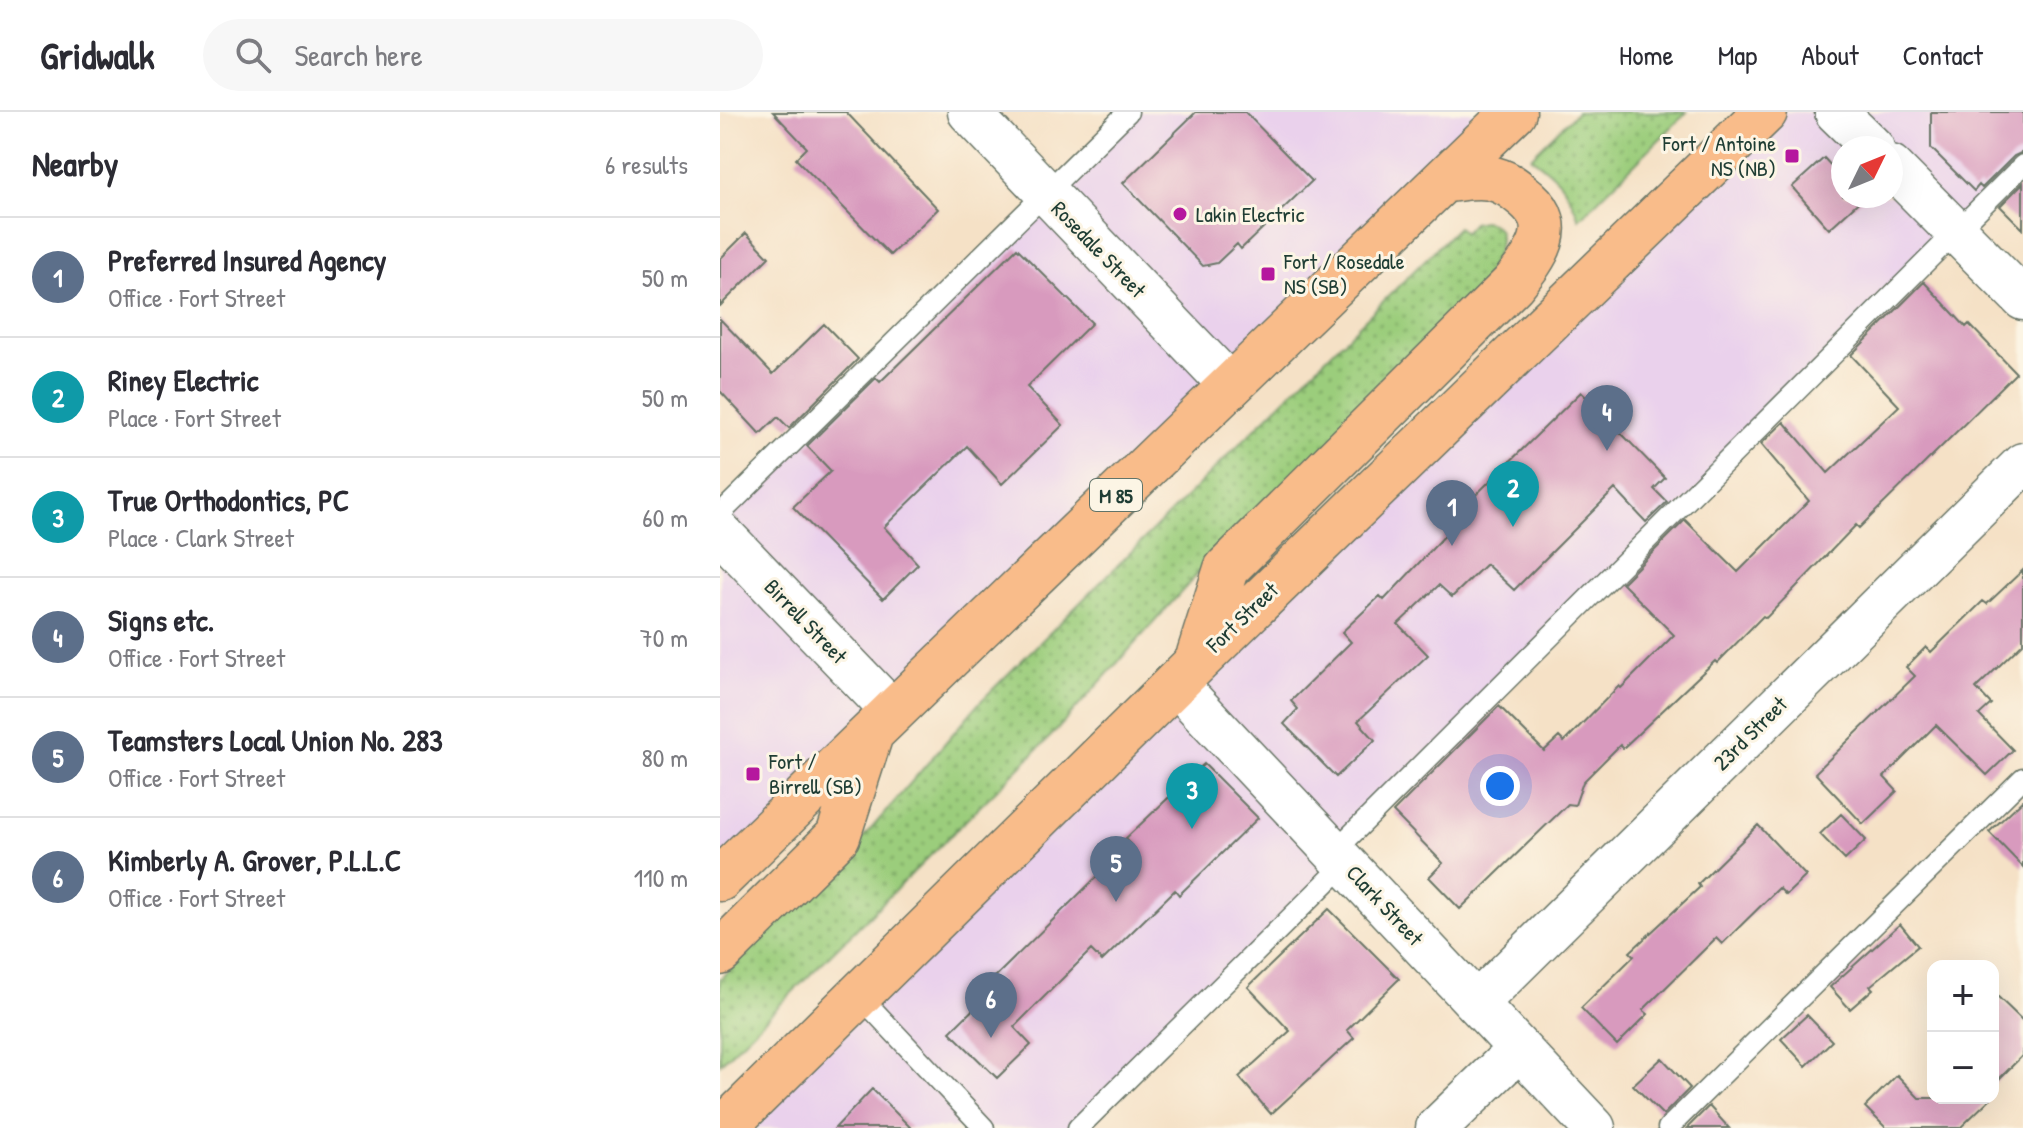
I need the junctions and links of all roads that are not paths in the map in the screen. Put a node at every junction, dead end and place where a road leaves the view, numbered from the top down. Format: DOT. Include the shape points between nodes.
graph roads {
  1 [pos="969,112"];
  2 [pos="1128,112"];
  3 [pos="1514,112"];
  4 [pos="1765,112"];
  5 [pos="1836,112"];
  6 [pos="1861,136"];
  7 [pos="2023,165"];
  8 [pos="1903,178"];
  9 [pos="1446,180"];
  10 [pos="1047,194"];
  11 [pos="1956,231"];
  12 [pos="2023,299"];
  13 [pos="1230,385"];
  14 [pos="2023,464"];
  15 [pos="720,514"];
  16 [pos="720,532"];
  17 [pos="1186,672"];
  18 [pos="883,720"];
  19 [pos="2023,778"];
  20 [pos="1340,857"];
  21 [pos="720,879"];
  22 [pos="720,953"];
  23 [pos="859,995"];
  24 [pos="1478,1002"];
  25 [pos="1519,1049"];
  26 [pos="724,1128"];
  27 [pos="984,1128"];
  28 [pos="1078,1128"];
  29 [pos="1437,1128"];
  30 [pos="1594,1128"];
  31 [pos="1668,1128"];
  1 -- 10 [label="street, Rosedale Street"];
  2 -- 10 [label="lane"];
  3 -- 9 [label="main road, M 85"];
  4 -- 17 [label="main road, Fort Street"];
  5 -- 6 [label="street"];
  7 -- 11 [label="lane"];
  8 -- 11 [label="street"];
  9 -- 13 [label="main road, M 85"];
  9 -- 17 [label="main road" via="1487,177 1510,184 1536,207 1544,227 1536,256 1226,569"];
  10 -- 13 [label="street, Rosedale Street"];
  10 -- 15 [label="lane"];
  11 -- 12 [label="street"];
  11 -- 20 [label="lane"];
  13 -- 18 [label="main road, M 85"];
  14 -- 24 [label="street, 23rd Street"];
  16 -- 18 [label="street, Birrell Street"];
  17 -- 20 [label="street, Clark Street"];
  17 -- 23 [label="main road, Fort Street"];
  18 -- 21 [label="main road, M 85"];
  18 -- 22 [label="main road" via="838,836"];
  19 -- 31 [label="lane"];
  20 -- 24 [label="street, Clark Street"];
  20 -- 28 [label="lane"];
  23 -- 26 [label="main road, Fort Street"];
  23 -- 27 [label="lane"];
  24 -- 25 [label="street, Clark Street"];
  25 -- 29 [label="street"];
  25 -- 30 [label="street, Clark Street"];
}
